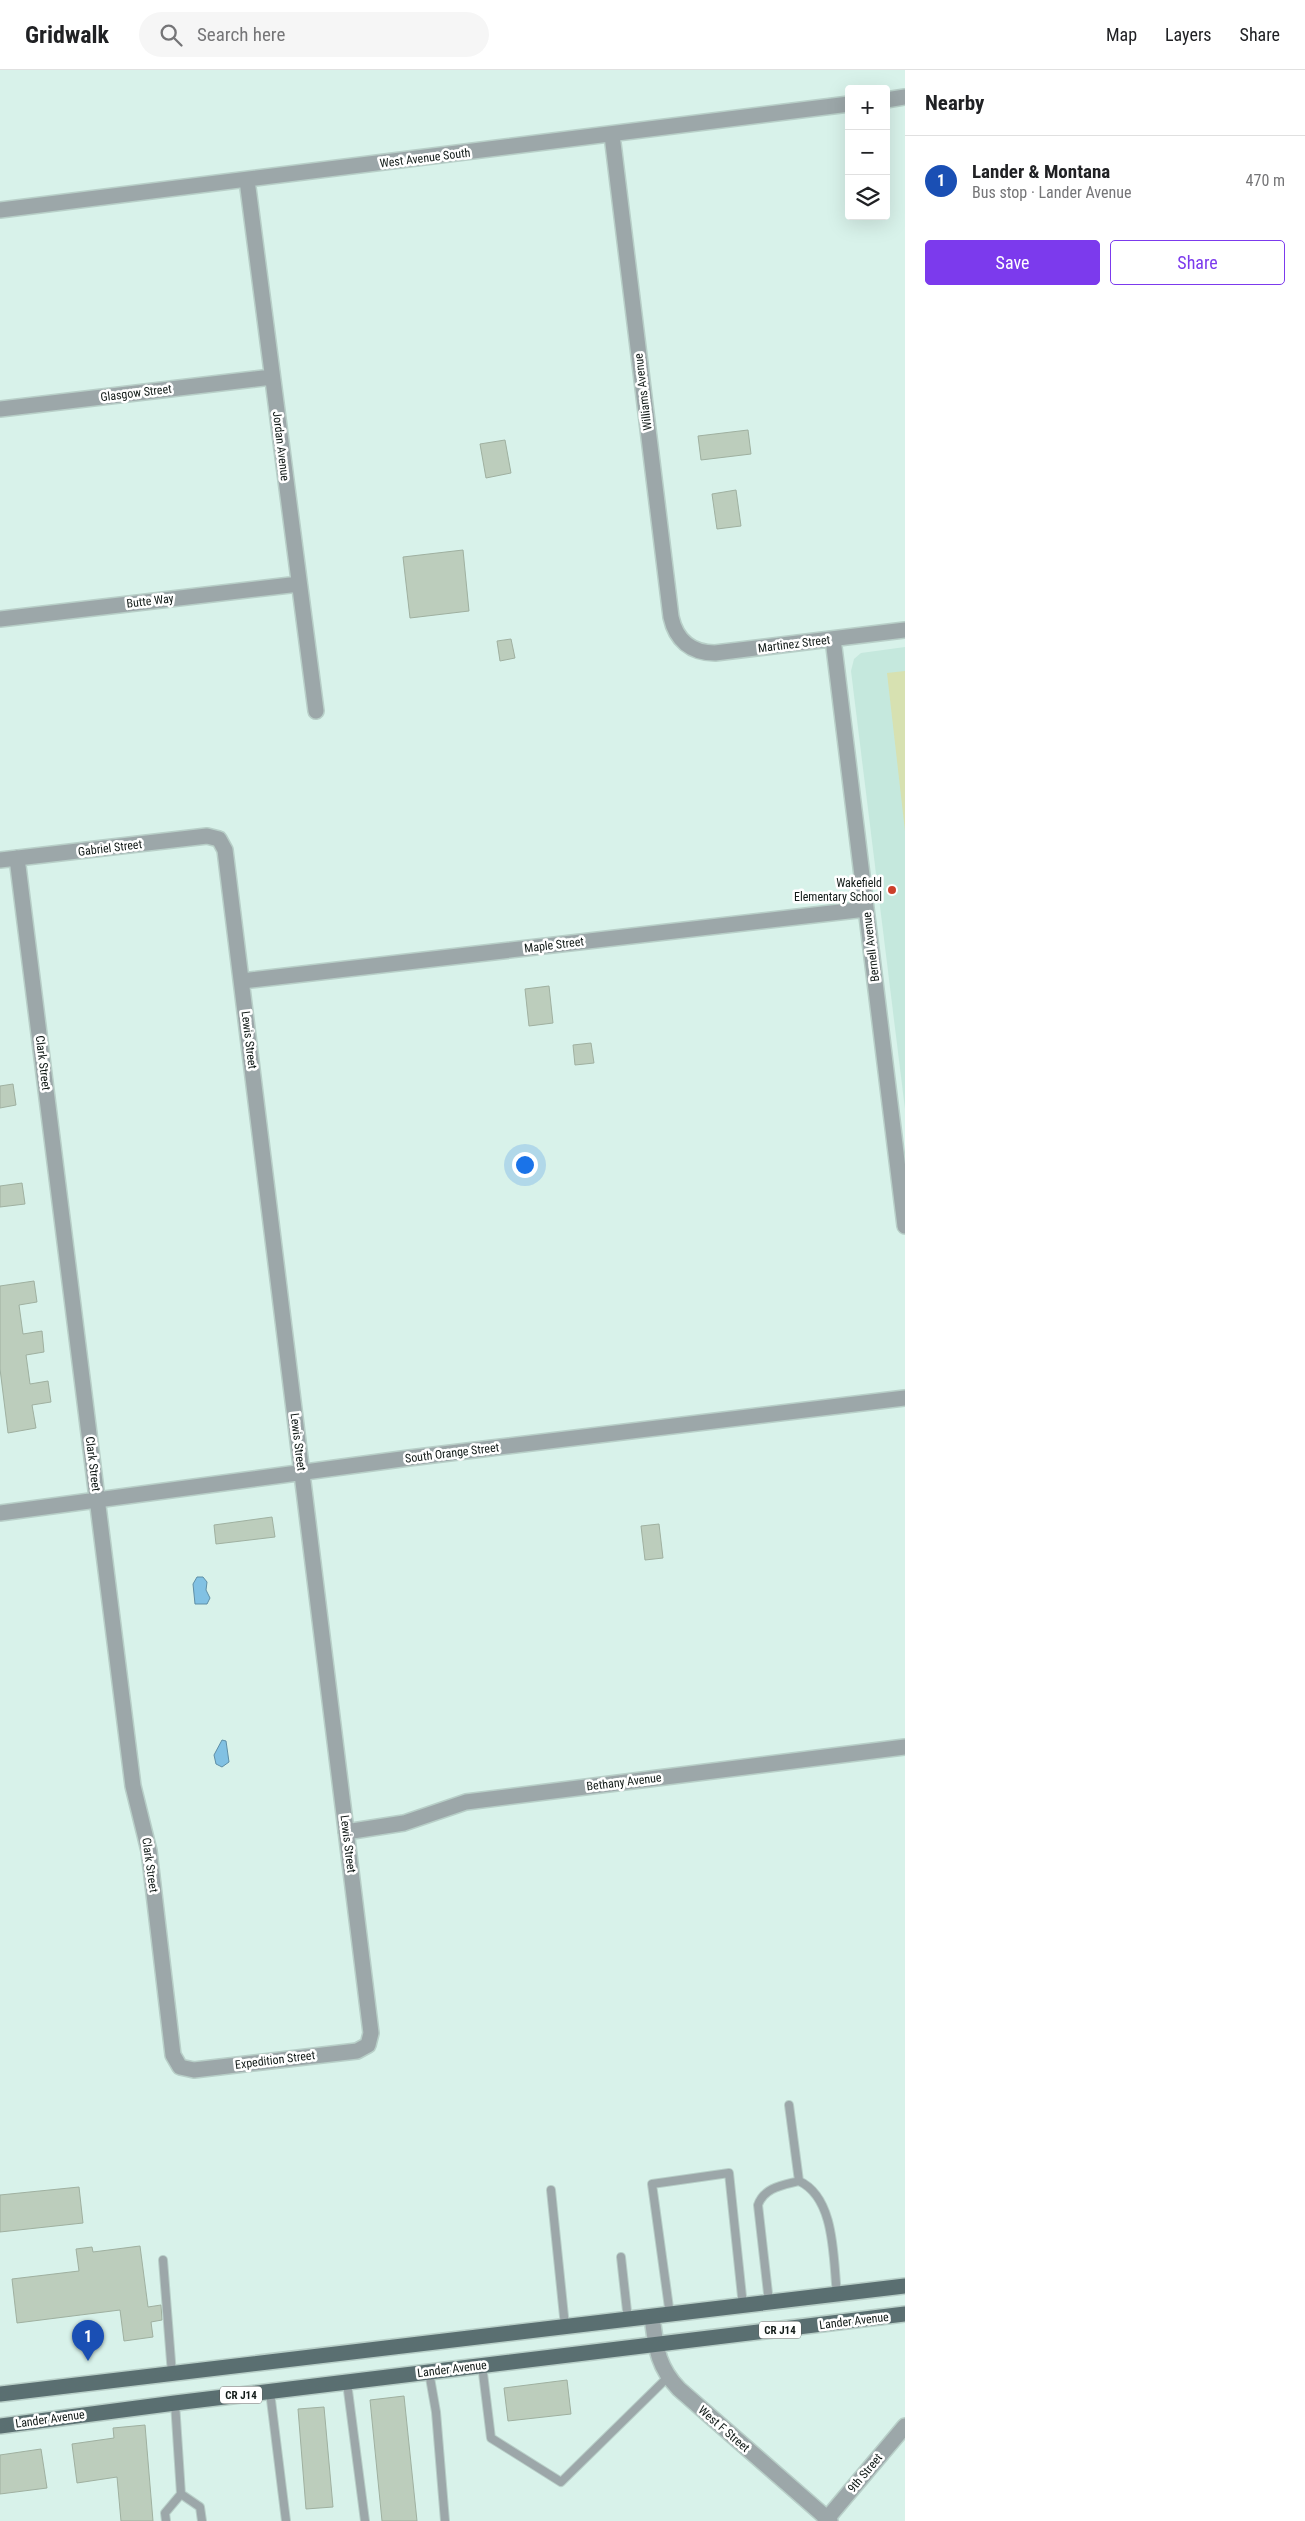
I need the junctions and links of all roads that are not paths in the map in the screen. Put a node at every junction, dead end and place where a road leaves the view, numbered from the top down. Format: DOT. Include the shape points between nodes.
graph roads {
  1 [pos="905,97"];
  2 [pos="890,99"];
  3 [pos="845,105"];
  4 [pos="612,135"];
  5 [pos="247,180"];
  6 [pos="0,210"];
  7 [pos="272,377"];
  8 [pos="0,409"];
  9 [pos="299,584"];
  10 [pos="0,619"];
  11 [pos="905,630"];
  12 [pos="833,639"];
  13 [pos="686,645"];
  14 [pos="316,712"];
  15 [pos="219,840"];
  16 [pos="17,858"];
  17 [pos="0,860"];
  18 [pos="866,909"];
  19 [pos="242,981"];
  20 [pos="905,1226"];
  21 [pos="905,1398"];
  22 [pos="302,1472"];
  23 [pos="97,1500"];
  24 [pos="0,1513"];
  25 [pos="905,1747"];
  26 [pos="346,1832"];
  27 [pos="368,2045"];
  28 [pos="180,2067"];
  29 [pos="789,2105"];
  30 [pos="799,2181"];
  31 [pos="550,2190"];
  32 [pos="621,2257"];
  33 [pos="163,2260"];
  34 [pos="905,2286"];
  35 [pos="837,2294"];
  36 [pos="769,2302"];
  37 [pos="743,2306"];
  38 [pos="905,2314"];
  39 [pos="670,2315"];
  40 [pos="652,2317"];
  41 [pos="628,2320"];
  42 [pos="565,2326"];
  43 [pos="656,2344"];
  44 [pos="482,2366"];
  45 [pos="429,2372"];
  46 [pos="172,2374"];
  47 [pos="668,2377"];
  48 [pos="347,2383"];
  49 [pos="270,2392"];
  50 [pos="0,2394"];
  51 [pos="175,2403"];
  52 [pos="0,2426"];
  53 [pos="905,2426"];
  54 [pos="181,2494"];
  55 [pos="827,2520"];
  56 [pos="166,2521"];
  57 [pos="202,2521"];
  58 [pos="286,2521"];
  59 [pos="365,2521"];
  60 [pos="445,2521"];
  1 -- 2 [label="street"];
  3 -- 4 [label="street, West Avenue South"];
  4 -- 5 [label="street, West Avenue South"];
  4 -- 13 [label="street, Williams Avenue" via="671,616 676,633"];
  5 -- 6 [label="street, West Avenue South"];
  5 -- 7 [label="street, Jordan Avenue"];
  7 -- 8 [label="street, Glasgow Street"];
  7 -- 9 [label="street, Jordan Avenue"];
  9 -- 10 [label="street, Butte Way"];
  9 -- 14 [label="street, Jordan Avenue"];
  11 -- 12 [label="street, Martinez Street"];
  12 -- 13 [label="street, Martinez Street" via="715,653 699,652"];
  12 -- 18 [label="street, Bernell Avenue"];
  15 -- 16 [label="street, Gabriel Street" via="207,836"];
  15 -- 19 [label="street, Lewis Street" via="225,850"];
  16 -- 17 [label="street, Gabriel Street"];
  16 -- 23 [label="street, Clark Street"];
  18 -- 19 [label="street, Maple Street"];
  18 -- 20 [label="street, Bernell Avenue"];
  19 -- 22 [label="street, Lewis Street"];
  21 -- 22 [label="street, South Orange Street"];
  22 -- 23 [label="street, South Orange Street"];
  22 -- 26 [label="street, Lewis Street"];
  23 -- 24 [label="street, South Orange Street"];
  23 -- 28 [label="street, Clark Street" via="133,1786 148,1851 173,2055"];
  25 -- 26 [label="street, Bethany Avenue" via="466,1802 404,1823"];
  26 -- 27 [label="street, Lewis Street" via="371,2033"];
  27 -- 28 [label="street, Expedition Street" via="357,2051 194,2070"];
  29 -- 30 [label="lane"];
  30 -- 35 [label="lane" via="809,2187 826,2211"];
  30 -- 36 [label="lane" via="769,2191 758,2205"];
  31 -- 42 [label="lane"];
  32 -- 41 [label="lane"];
  33 -- 46 [label="lane"];
  34 -- 35 [label="main road, CR J14"];
  35 -- 36 [label="main road, CR J14"];
  36 -- 37 [label="main road, CR J14"];
  37 -- 39 [label="main road, CR J14"];
  37 -- 39 [label="lane" via="729,2173 652,2184"];
  38 -- 43 [label="main road, Lander Avenue / CR J14"];
  39 -- 40 [label="main road, CR J14"];
  40 -- 41 [label="main road, CR J14"];
  40 -- 43 [label="street, West F Street"];
  41 -- 42 [label="main road, CR J14"];
  42 -- 46 [label="main road, CR J14"];
  43 -- 44 [label="main road, Lander Avenue / CR J14"];
  43 -- 47 [label="street, West F Street" via="660,2364"];
  44 -- 45 [label="main road, Lander Avenue / CR J14"];
  44 -- 47 [label="lane" via="492,2438 561,2482"];
  45 -- 48 [label="main road, Lander Avenue / CR J14"];
  45 -- 60 [label="lane" via="436,2412"];
  46 -- 50 [label="main road, CR J14"];
  47 -- 55 [label="street, West F Street"];
  48 -- 49 [label="main road, Lander Avenue / CR J14"];
  48 -- 59 [label="lane"];
  49 -- 51 [label="main road, Lander Avenue / CR J14"];
  49 -- 58 [label="lane"];
  51 -- 52 [label="main road, Lander Avenue / CR J14"];
  51 -- 54 [label="lane"];
  53 -- 55 [label="street, 9th Street"];
  54 -- 56 [label="lane" via="165,2513"];
  54 -- 57 [label="lane" via="200,2507"];
}
